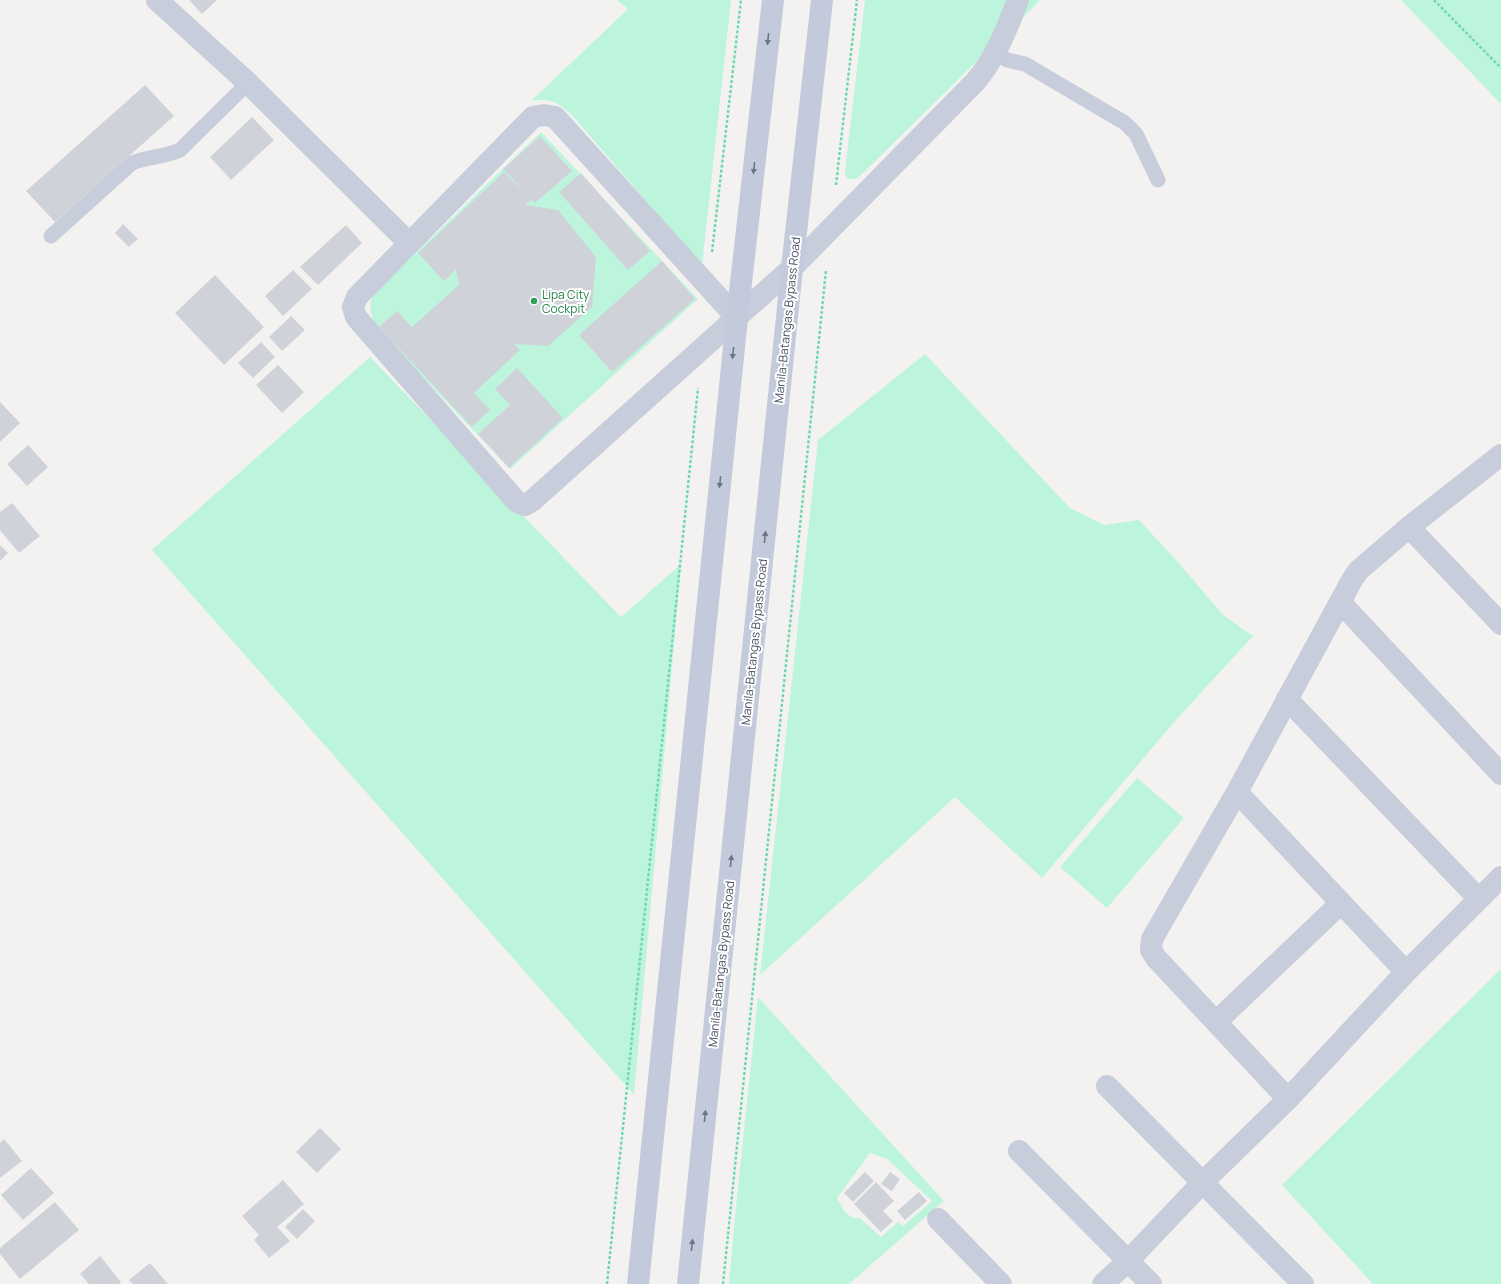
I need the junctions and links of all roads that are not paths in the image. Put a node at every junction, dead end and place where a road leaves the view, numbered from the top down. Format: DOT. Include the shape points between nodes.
graph roads {
  1 [pos="157,0"];
  2 [pos="773,0"];
  3 [pos="822,0"];
  4 [pos="1018,0"];
  5 [pos="996,52"];
  6 [pos="248,83"];
  7 [pos="1158,180"];
  8 [pos="51,236"];
  9 [pos="408,243"];
  10 [pos="792,268"];
  11 [pos="736,318"];
  12 [pos="1497,465"];
  13 [pos="1409,527"];
  14 [pos="1340,602"];
  15 [pos="1501,624"];
  16 [pos="1287,699"];
  17 [pos="1501,774"];
  18 [pos="1237,792"];
  19 [pos="1501,878"];
  20 [pos="1479,899"];
  21 [pos="1341,903"];
  22 [pos="1406,972"];
  23 [pos="1216,1022"];
  24 [pos="1106,1086"];
  25 [pos="1288,1099"];
  26 [pos="1019,1151"];
  27 [pos="1202,1182"];
  28 [pos="938,1219"];
  29 [pos="1128,1260"];
  30 [pos="638,1284"];
  31 [pos="688,1284"];
  32 [pos="1001,1284"];
  33 [pos="1103,1284"];
  34 [pos="1151,1284"];
  35 [pos="1303,1284"];
  1 -- 6 [label="street"];
  2 -- 11 [label="main road, one-way"];
  3 -- 10 [label="main road, Manila-Batangas Bypass Road"];
  4 -- 5 [label="street"];
  5 -- 7 [label="lane" via="1008,60 1029,66 1125,123 1136,134"];
  5 -- 10 [label="street" via="975,82"];
  6 -- 8 [label="lane" via="180,150 132,163"];
  6 -- 9 [label="street"];
  9 -- 11 [label="street" via="533,117 555,117"];
  9 -- 11 [label="street" via="357,296 353,307 356,317 517,502 525,505"];
  10 -- 11 [label="street"];
  31 -- 10 [label="main road, Manila-Batangas Bypass Road, one-way"];
  11 -- 30 [label="main road, one-way"];
  12 -- 13 [label="street"];
  13 -- 14 [label="street" via="1358,571"];
  13 -- 15 [label="street"];
  14 -- 16 [label="street"];
  14 -- 17 [label="street"];
  16 -- 18 [label="street"];
  16 -- 20 [label="street"];
  18 -- 21 [label="street"];
  18 -- 23 [label="street" via="1151,944 1151,950 1156,958"];
  19 -- 20 [label="street"];
  20 -- 22 [label="street"];
  21 -- 22 [label="street"];
  21 -- 23 [label="street"];
  22 -- 25 [label="street"];
  23 -- 25 [label="street"];
  24 -- 27 [label="street"];
  25 -- 27 [label="street"];
  26 -- 29 [label="street"];
  27 -- 29 [label="street"];
  27 -- 35 [label="street"];
  28 -- 32 [label="street"];
  29 -- 33 [label="street"];
  29 -- 34 [label="street"];
}
